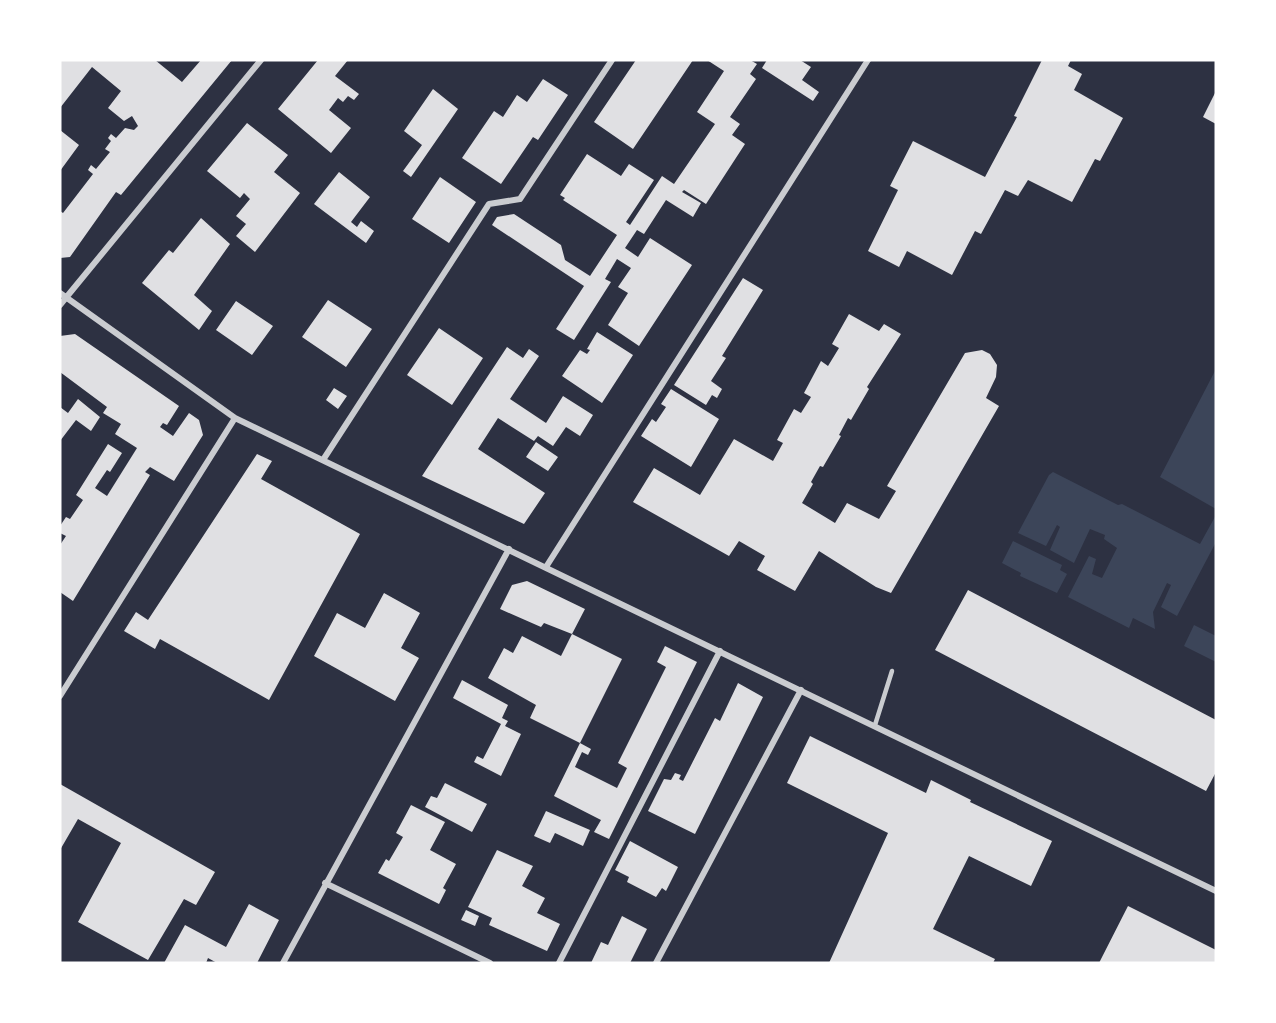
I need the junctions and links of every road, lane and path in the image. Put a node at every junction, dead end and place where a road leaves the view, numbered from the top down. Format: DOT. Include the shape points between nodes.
graph roads {
  1 [pos="261,60"];
  2 [pos="612,60"];
  3 [pos="868,60"];
  4 [pos="63,295"];
  5 [pos="60,305"];
  6 [pos="235,418"];
  7 [pos="323,460"];
  8 [pos="509,549"];
  9 [pos="546,567"];
  10 [pos="720,651"];
  11 [pos="892,671"];
  12 [pos="801,690"];
  13 [pos="60,696"];
  14 [pos="874,725"];
  15 [pos="325,883"];
  16 [pos="1216,891"];
  17 [pos="283,963"];
  18 [pos="490,963"];
  19 [pos="559,963"];
  20 [pos="656,963"];
  1 -- 4 [label="street"];
  2 -- 7 [label="street" via="520,200 489,204"];
  3 -- 9 [label="street"];
  4 -- 5 [label="street"];
  4 -- 6 [label="street"];
  6 -- 7 [label="street"];
  6 -- 13 [label="street"];
  7 -- 8 [label="street"];
  8 -- 9 [label="street"];
  8 -- 15 [label="street"];
  9 -- 10 [label="street"];
  10 -- 12 [label="street"];
  10 -- 19 [label="street"];
  11 -- 14 [label="lane"];
  12 -- 14 [label="street"];
  12 -- 20 [label="street"];
  14 -- 16 [label="street"];
  15 -- 17 [label="street"];
  15 -- 18 [label="street"];
}
